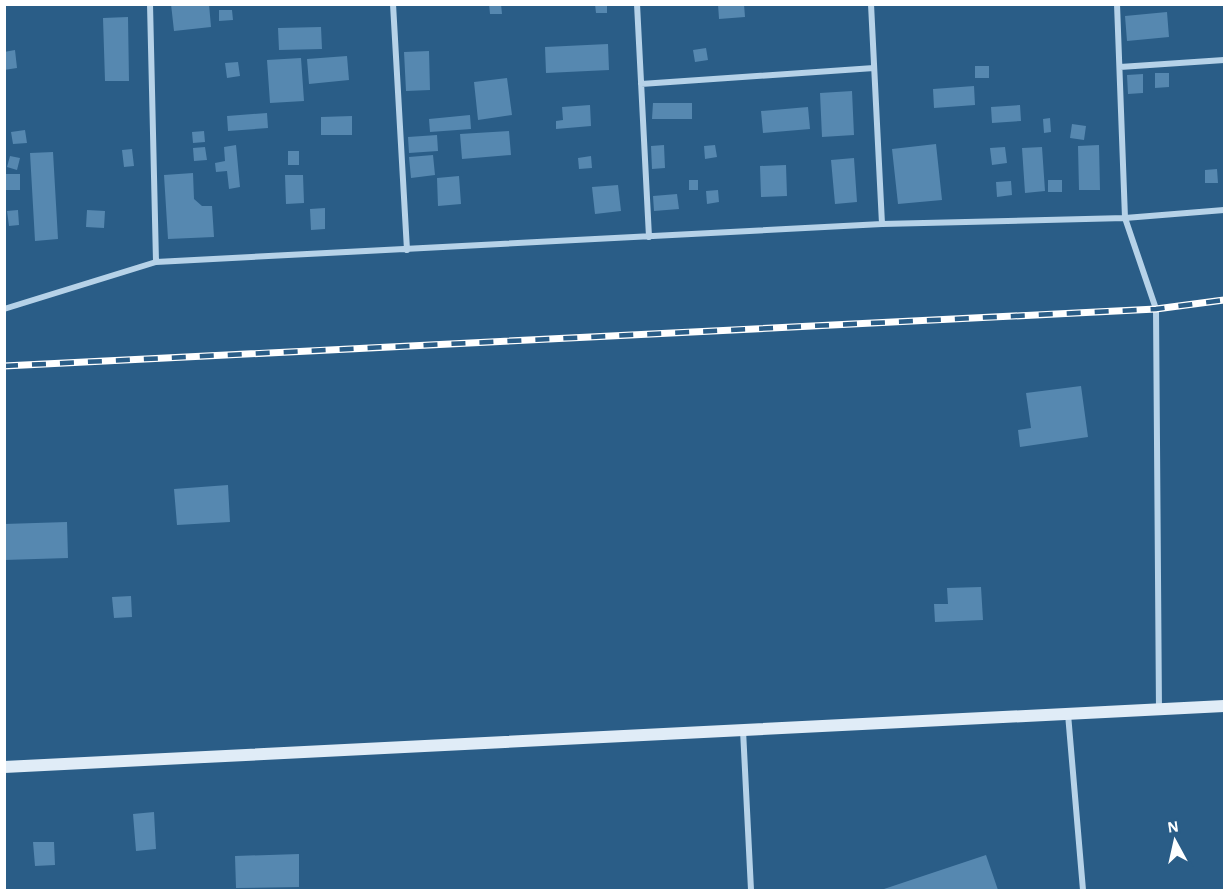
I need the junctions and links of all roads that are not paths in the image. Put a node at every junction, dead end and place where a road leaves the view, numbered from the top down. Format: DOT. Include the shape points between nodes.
graph roads {
  1 [pos="150,4"];
  2 [pos="393,4"];
  3 [pos="637,4"];
  4 [pos="871,4"];
  5 [pos="1117,4"];
  6 [pos="1224,60"];
  7 [pos="1120,67"];
  8 [pos="874,68"];
  9 [pos="641,84"];
  10 [pos="1224,210"];
  11 [pos="1125,218"];
  12 [pos="882,224"];
  13 [pos="649,237"];
  14 [pos="407,249"];
  15 [pos="156,262"];
  16 [pos="4,309"];
  17 [pos="1224,706"];
  18 [pos="1158,710"];
  19 [pos="1068,714"];
  20 [pos="743,730"];
  21 [pos="4,767"];
  22 [pos="751,891"];
  23 [pos="1083,891"];
  1 -- 15 [label="street"];
  2 -- 14 [label="street"];
  3 -- 9 [label="street"];
  4 -- 8 [label="street"];
  5 -- 7 [label="street"];
  6 -- 7 [label="street"];
  7 -- 11 [label="street"];
  8 -- 9 [label="street"];
  8 -- 12 [label="street"];
  9 -- 13 [label="street"];
  10 -- 11 [label="street"];
  11 -- 12 [label="street"];
  11 -- 18 [label="street" via="1156,309"];
  12 -- 13 [label="street"];
  13 -- 14 [label="street"];
  14 -- 15 [label="street"];
  15 -- 16 [label="street"];
  17 -- 18 [label="main road"];
  18 -- 19 [label="main road"];
  19 -- 20 [label="main road"];
  19 -- 23 [label="street"];
  20 -- 21 [label="main road"];
  20 -- 22 [label="street"];
}
